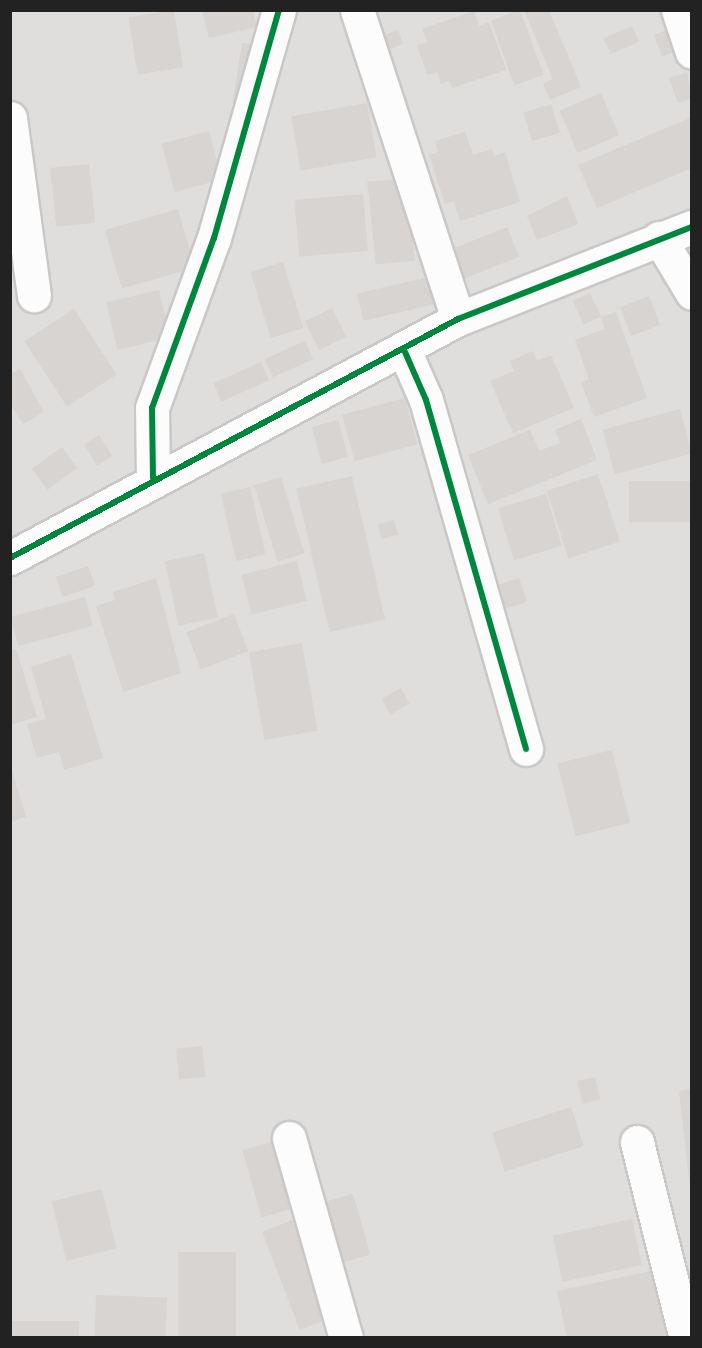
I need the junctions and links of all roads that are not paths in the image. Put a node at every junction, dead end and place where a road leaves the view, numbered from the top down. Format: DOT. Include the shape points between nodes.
graph roads {
  1 [pos="279,10"];
  2 [pos="357,10"];
  3 [pos="678,10"];
  4 [pos="692,52"];
  5 [pos="10,118"];
  6 [pos="692,227"];
  7 [pos="659,238"];
  8 [pos="692,293"];
  9 [pos="34,295"];
  10 [pos="458,319"];
  11 [pos="405,352"];
  12 [pos="153,478"];
  13 [pos="10,558"];
  14 [pos="526,748"];
  15 [pos="289,1138"];
  16 [pos="637,1142"];
  17 [pos="346,1338"];
  18 [pos="686,1338"];
  1 -- 12 [label="street" via="214,238 152,408"];
  2 -- 10 [label="street"];
  3 -- 4 [label="street"];
  5 -- 9 [label="street"];
  6 -- 7 [label="street"];
  7 -- 8 [label="street"];
  7 -- 10 [label="street"];
  10 -- 11 [label="street"];
  11 -- 12 [label="street"];
  11 -- 14 [label="street" via="426,400"];
  12 -- 13 [label="street"];
  15 -- 17 [label="street"];
  16 -- 18 [label="street"];
}
